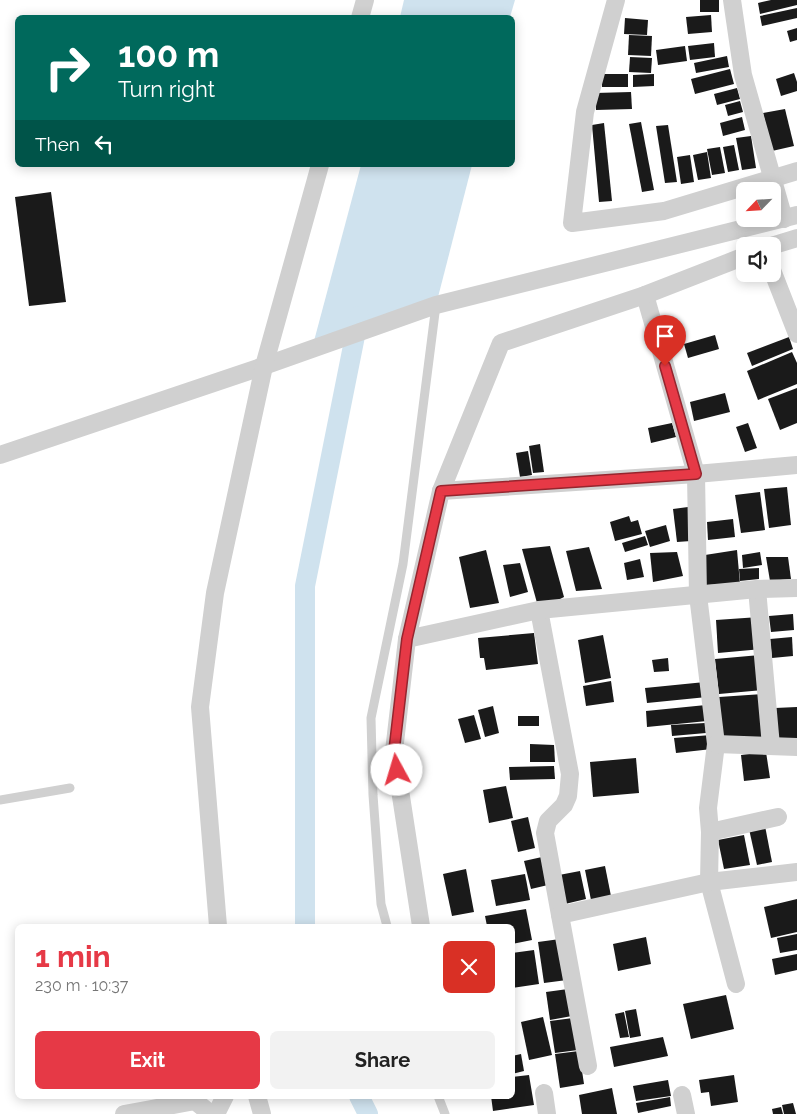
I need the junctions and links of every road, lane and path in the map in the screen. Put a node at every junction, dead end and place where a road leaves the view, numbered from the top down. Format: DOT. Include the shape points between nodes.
graph roads {
  1 [pos="365,0"];
  2 [pos="616,0"];
  3 [pos="732,0"];
  4 [pos="361,15"];
  5 [pos="319,167"];
  6 [pos="797,171"];
  7 [pos="771,178"];
  8 [pos="790,217"];
  9 [pos="797,238"];
  10 [pos="781,243"];
  11 [pos="736,260"];
  12 [pos="777,282"];
  13 [pos="645,295"];
  14 [pos="436,305"];
  15 [pos="797,334"];
  16 [pos="264,366"];
  17 [pos="0,455"];
  18 [pos="797,466"];
  19 [pos="696,474"];
  20 [pos="441,491"];
  21 [pos="797,588"];
  22 [pos="757,589"];
  23 [pos="698,594"];
  24 [pos="539,610"];
  25 [pos="407,639"];
  26 [pos="716,744"];
  27 [pos="771,746"];
  28 [pos="797,747"];
  29 [pos="70,788"];
  30 [pos="0,800"];
  31 [pos="778,817"];
  32 [pos="710,832"];
  33 [pos="797,872"];
  34 [pos="709,882"];
  35 [pos="560,915"];
  36 [pos="218,924"];
  37 [pos="386,924"];
  38 [pos="421,924"];
  39 [pos="736,984"];
  40 [pos="588,1066"];
  41 [pos="544,1093"];
  42 [pos="682,1095"];
  43 [pos="224,1099"];
  44 [pos="258,1099"];
  45 [pos="439,1099"];
  46 [pos="124,1114"];
  47 [pos="210,1114"];
  48 [pos="216,1114"];
  49 [pos="262,1114"];
  50 [pos="445,1114"];
  51 [pos="547,1114"];
  52 [pos="686,1114"];
  1 -- 4 [label="street"];
  2 -- 7 [label="street" via="585,112 572,223 664,211"];
  3 -- 7 [label="street" via="743,75"];
  5 -- 16 [label="street"];
  6 -- 7 [label="street"];
  7 -- 8 [label="street"];
  8 -- 14 [label="street"];
  9 -- 10 [label="street"];
  11 -- 13 [label="street"];
  12 -- 15 [label="street"];
  13 -- 19 [label="street"];
  13 -- 20 [label="street" via="501,344"];
  14 -- 16 [label="street"];
  14 -- 37 [label="lane" via="403,564 370,718 381,904"];
  16 -- 17 [label="street"];
  16 -- 36 [label="street" via="215,593 200,707"];
  18 -- 19 [label="street"];
  19 -- 20 [label="street"];
  19 -- 23 [label="street"];
  20 -- 25 [label="street"];
  21 -- 22 [label="street"];
  22 -- 23 [label="street"];
  22 -- 27 [label="street"];
  23 -- 24 [label="street"];
  23 -- 26 [label="street"];
  24 -- 25 [label="street"];
  24 -- 35 [label="street" via="570,774 568,796 548,821 545,833"];
  25 -- 38 [label="street" via="394,751"];
  26 -- 27 [label="street"];
  26 -- 32 [label="street" via="708,808"];
  27 -- 28 [label="street"];
  29 -- 30 [label="lane"];
  31 -- 32 [label="street"];
  32 -- 34 [label="street"];
  33 -- 34 [label="street"];
  34 -- 35 [label="street"];
  34 -- 39 [label="street"];
  35 -- 40 [label="street"];
  41 -- 51 [label="street"];
  42 -- 52 [label="street"];
  43 -- 48 [label="street"];
  44 -- 49 [label="street"];
  45 -- 50 [label="lane"];
  46 -- 47 [label="street" via="195,1101"];
}
